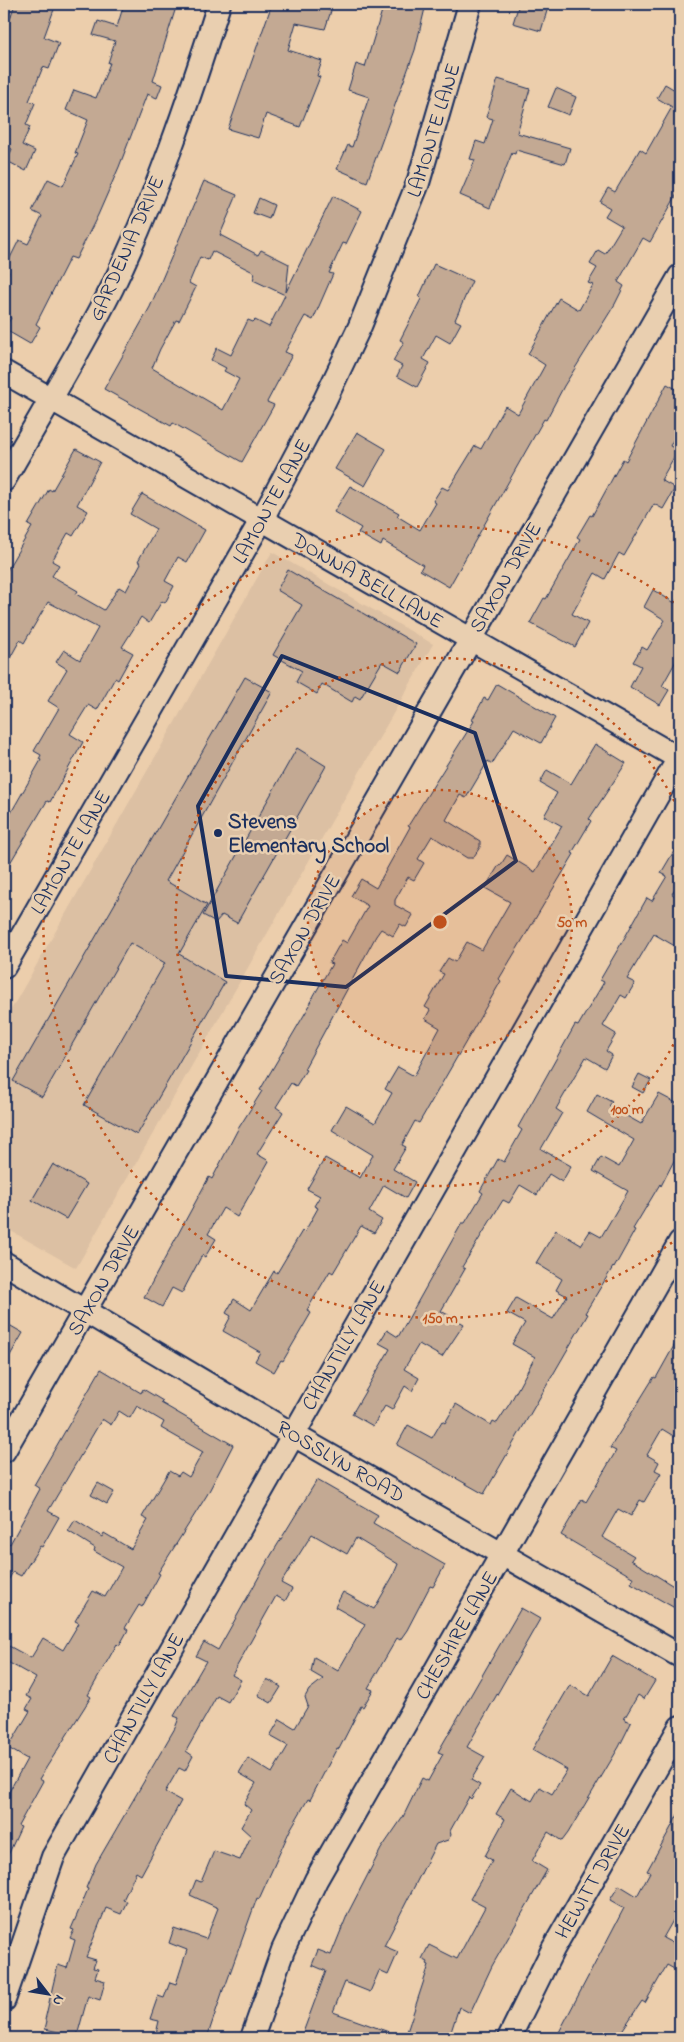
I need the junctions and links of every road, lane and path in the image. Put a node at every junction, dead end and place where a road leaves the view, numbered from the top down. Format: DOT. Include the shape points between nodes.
graph roads {
  1 [pos="219,4"];
  2 [pos="470,4"];
  3 [pos="680,276"];
  4 [pos="4,372"];
  5 [pos="50,400"];
  6 [pos="4,480"];
  7 [pos="262,519"];
  8 [pos="470,638"];
  9 [pos="680,758"];
  10 [pos="4,967"];
  11 [pos="680,1242"];
  12 [pos="4,1263"];
  13 [pos="86,1310"];
  14 [pos="292,1434"];
  15 [pos="4,1451"];
  16 [pos="503,1553"];
  17 [pos="680,1656"];
  18 [pos="680,1727"];
  19 [pos="4,2000"];
  20 [pos="252,2038"];
  21 [pos="509,2038"];
  1 -- 5 [label="street, GARDENIA DRIVE" via="180,122 146,210 112,287"];
  2 -- 7 [label="street, LAMONTE LANE" via="418,183 393,247 323,404"];
  3 -- 8 [label="street, SAXON DRIVE"];
  4 -- 5 [label="street, DONNA BELL LANE"];
  5 -- 6 [label="street, GARDENIA DRIVE"];
  5 -- 7 [label="street, DONNA BELL LANE"];
  7 -- 8 [label="street, DONNA BELL LANE"];
  7 -- 10 [label="street, LAMONTE LANE"];
  8 -- 9 [label="street, DONNA BELL LANE"];
  8 -- 13 [label="street, SAXON DRIVE"];
  9 -- 14 [label="street, CHANTILLY LANE"];
  11 -- 16 [label="street, CHESHIRE LANE"];
  12 -- 13 [label="street, ROSSLYN ROAD"];
  13 -- 14 [label="street, ROSSLYN ROAD"];
  13 -- 15 [label="street, SAXON DRIVE"];
  14 -- 16 [label="street, ROSSLYN ROAD"];
  14 -- 19 [label="street, CHANTILLY LANE" via="53,1857"];
  16 -- 17 [label="street, ROSSLYN ROAD"];
  16 -- 20 [label="street, CHESHIRE LANE" via="316,1880 282,1950"];
  18 -- 21 [label="street, HEWITT DRIVE" via="553,1949"];
}
